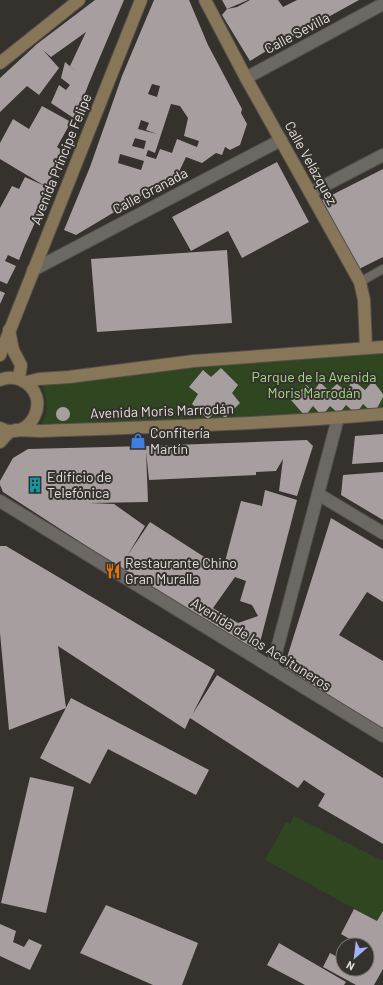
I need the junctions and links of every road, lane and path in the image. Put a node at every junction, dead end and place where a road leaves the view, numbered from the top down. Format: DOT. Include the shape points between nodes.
graph roads {
  1 [pos="79,0"];
  2 [pos="141,0"];
  3 [pos="205,0"];
  4 [pos="383,4"];
  5 [pos="0,63"];
  6 [pos="246,78"];
  7 [pos="281,140"];
  8 [pos="383,155"];
  9 [pos="310,193"];
  10 [pos="383,268"];
  11 [pos="34,270"];
  12 [pos="360,282"];
  13 [pos="9,329"];
  14 [pos="366,347"];
  15 [pos="383,347"];
  16 [pos="1,350"];
  17 [pos="0,380"];
  18 [pos="23,380"];
  19 [pos="383,414"];
  20 [pos="338,418"];
  21 [pos="8,430"];
  22 [pos="0,442"];
  23 [pos="318,494"];
  24 [pos="0,501"];
  25 [pos="383,533"];
  26 [pos="272,668"];
  27 [pos="383,736"];
  1 -- 5 [label="main road"];
  2 -- 11 [label="main road, Avenida Príncipe Felipe"];
  3 -- 6 [label="main road, Calle Velázquez"];
  4 -- 6 [label="street, Calle Sevilla"];
  6 -- 7 [label="main road, Calle Velázquez"];
  7 -- 9 [label="main road, Calle Velázquez"];
  7 -- 11 [label="street, Calle Granada"];
  8 -- 9 [label="street"];
  9 -- 12 [label="main road, Calle Velázquez"];
  10 -- 12 [label="lane"];
  11 -- 13 [label="main road, Avenida Príncipe Felipe"];
  12 -- 14 [label="main road, Calle Velázquez" via="364,300"];
  13 -- 16 [label="main road, Avenida Príncipe Felipe"];
  13 -- 18 [label="main road"];
  14 -- 15 [label="main road"];
  14 -- 18 [label="main road" via="194,361"];
  17 -- 18 [label="main road" via="11,377"];
  18 -- 21 [label="main road" via="37,395 37,411 29,424"];
  19 -- 20 [label="main road, Avenida Moris Marrodán"];
  20 -- 21 [label="main road, Avenida Moris Marrodán" via="40,431"];
  20 -- 23 [label="street"];
  21 -- 22 [label="main road"];
  23 -- 25 [label="street"];
  23 -- 26 [label="street"];
  24 -- 26 [label="street, Avenida de los Aceituneros"];
  26 -- 27 [label="street, Avenida de los Aceituneros"];
}
